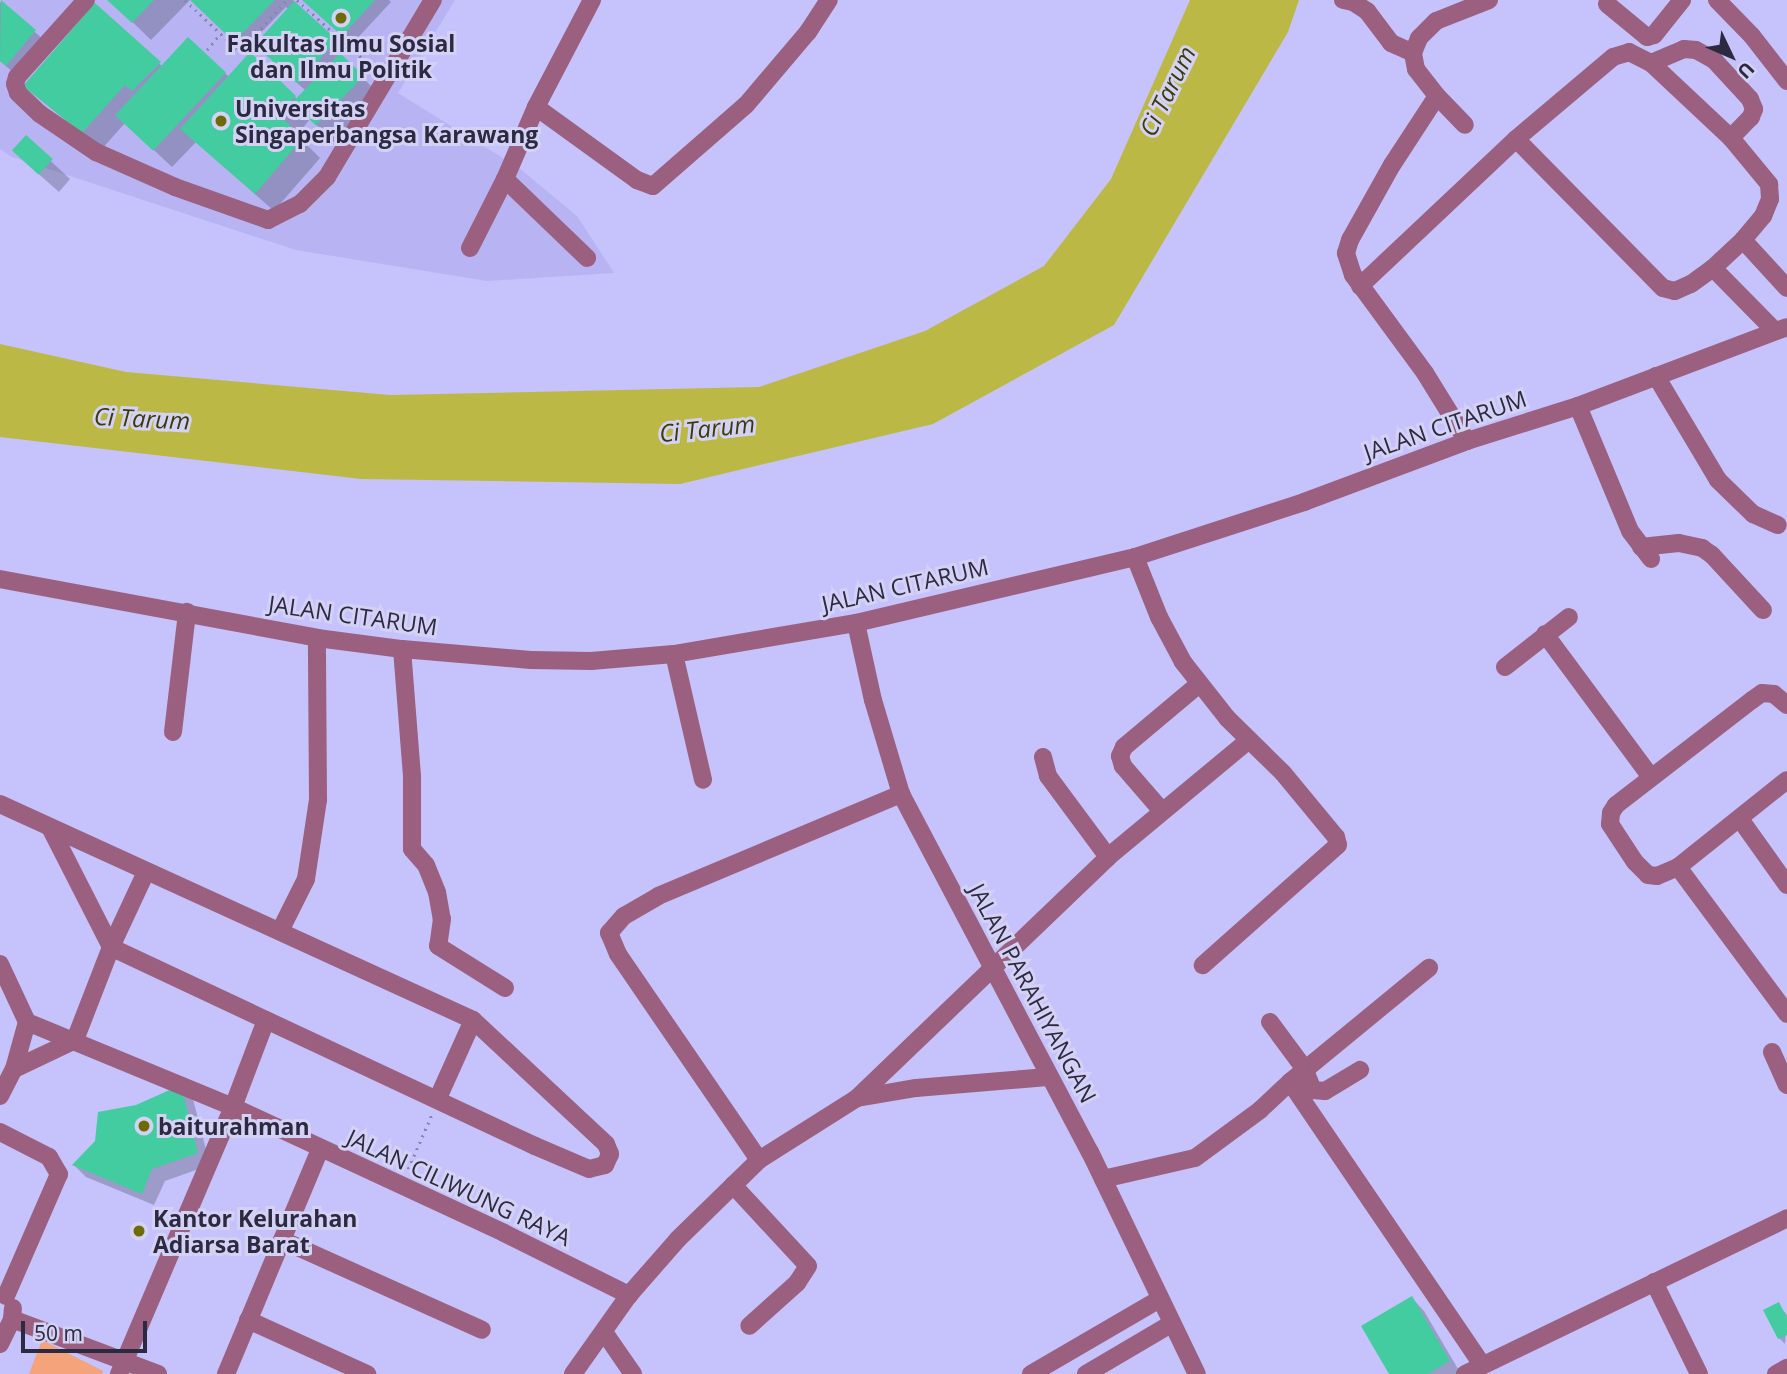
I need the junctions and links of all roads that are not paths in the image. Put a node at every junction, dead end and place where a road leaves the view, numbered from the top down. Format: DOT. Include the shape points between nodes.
graph roads {
  1 [pos="86,0"];
  2 [pos="433,0"];
  3 [pos="592,0"];
  4 [pos="1343,0"];
  5 [pos="1489,0"];
  6 [pos="1682,0"];
  7 [pos="1717,0"];
  8 [pos="822,3"];
  9 [pos="1607,4"];
  10 [pos="1413,53"];
  11 [pos="1651,63"];
  12 [pos="1787,81"];
  13 [pos="1437,96"];
  14 [pos="536,107"];
  15 [pos="1465,125"];
  16 [pos="1731,138"];
  17 [pos="1516,139"];
  18 [pos="505,180"];
  19 [pos="1743,240"];
  20 [pos="470,248"];
  21 [pos="587,258"];
  22 [pos="1713,268"];
  23 [pos="1360,286"];
  24 [pos="1787,288"];
  25 [pos="1781,329"];
  26 [pos="1656,376"];
  27 [pos="1578,406"];
  28 [pos="1467,441"];
  29 [pos="1778,524"];
  30 [pos="1135,557"];
  31 [pos="0,579"];
  32 [pos="1763,610"];
  33 [pos="187,612"];
  34 [pos="1569,617"];
  35 [pos="856,623"];
  36 [pos="1545,634"];
  37 [pos="317,638"];
  38 [pos="402,649"];
  39 [pos="674,654"];
  40 [pos="1505,667"];
  41 [pos="1199,684"];
  42 [pos="1787,705"];
  43 [pos="173,732"];
  44 [pos="1249,740"];
  45 [pos="1043,757"];
  46 [pos="1650,776"];
  47 [pos="703,780"];
  48 [pos="1787,780"];
  49 [pos="901,794"];
  50 [pos="0,804"];
  51 [pos="1162,811"];
  52 [pos="1740,819"];
  53 [pos="51,829"];
  54 [pos="1108,857"];
  55 [pos="1678,867"];
  56 [pos="146,872"];
  57 [pos="1787,885"];
  58 [pos="280,931"];
  59 [pos="111,947"];
  60 [pos="0,964"];
  61 [pos="1203,965"];
  62 [pos="992,966"];
  63 [pos="1429,968"];
  64 [pos="505,988"];
  65 [pos="1787,1014"];
  66 [pos="266,1020"];
  67 [pos="473,1020"];
  68 [pos="1269,1022"];
  69 [pos="27,1023"];
  70 [pos="75,1040"];
  71 [pos="1772,1052"];
  72 [pos="1304,1068"];
  73 [pos="13,1069"];
  74 [pos="1360,1070"];
  75 [pos="1048,1077"];
  76 [pos="1290,1082"];
  77 [pos="1787,1085"];
  78 [pos="0,1096"];
  79 [pos="439,1098"];
  80 [pos="857,1098"];
  81 [pos="233,1107"];
  82 [pos="0,1132"];
  83 [pos="320,1149"];
  84 [pos="759,1160"];
  85 [pos="1103,1179"];
  86 [pos="733,1185"];
  87 [pos="1787,1217"];
  88 [pos="282,1240"];
  89 [pos="1654,1282"];
  90 [pos="3,1295"];
  91 [pos="629,1295"];
  92 [pos="1160,1299"];
  93 [pos="12,1319"];
  94 [pos="248,1320"];
  95 [pos="1171,1324"];
  96 [pos="749,1326"];
  97 [pos="482,1330"];
  98 [pos="604,1332"];
  99 [pos="0,1344"];
  100 [pos="1482,1366"];
  101 [pos="122,1367"];
  102 [pos="1787,1368"];
  103 [pos="361,1373"];
  104 [pos="158,1374"];
  105 [pos="226,1374"];
  106 [pos="573,1374"];
  107 [pos="633,1374"];
  108 [pos="1031,1374"];
  109 [pos="1086,1374"];
  110 [pos="1197,1374"];
  111 [pos="1465,1374"];
  112 [pos="1699,1374"];
  113 [pos="1776,1374"];
  1 -- 2 [label="street" via="17,77 18,93 96,152 175,187 268,220 300,204 327,177"];
  3 -- 14 [label="street"];
  4 -- 10 [label="street" via="1367,11 1391,43"];
  5 -- 10 [label="street" via="1436,21 1419,38"];
  6 -- 9 [label="street" via="1654,35 1647,37"];
  7 -- 12 [label="street"];
  8 -- 14 [label="street" via="808,32 746,105 653,186 637,180"];
  10 -- 13 [label="street" via="1416,69"];
  11 -- 16 [label="street"];
  11 -- 16 [label="street" via="1684,49 1714,60 1754,109"];
  11 -- 17 [label="street" via="1629,52 1613,57"];
  13 -- 15 [label="street"];
  13 -- 23 [label="street" via="1350,240 1347,264"];
  14 -- 18 [label="street"];
  16 -- 19 [label="street" via="1769,184 1770,199 1763,216"];
  17 -- 22 [label="street" via="1663,288 1675,291"];
  17 -- 23 [label="street"];
  18 -- 20 [label="street"];
  18 -- 21 [label="street"];
  19 -- 22 [label="street"];
  19 -- 24 [label="street"];
  22 -- 25 [label="street"];
  23 -- 28 [label="street" via="1425,373"];
  25 -- 26 [label="street, JALAN CITARUM"];
  26 -- 27 [label="street, JALAN CITARUM"];
  26 -- 29 [label="street" via="1718,480 1754,514"];
  27 -- 28 [label="street, JALAN CITARUM"];
  27 -- 32 [label="street" via="1630,531 1646,553 1679,543 1702,548"];
  28 -- 30 [label="street, JALAN CITARUM" via="1304,502"];
  30 -- 35 [label="street, JALAN CITARUM"];
  30 -- 41 [label="street" via="1159,618"];
  31 -- 33 [label="street, JALAN CITARUM"];
  33 -- 37 [label="street, JALAN CITARUM"];
  33 -- 43 [label="street"];
  34 -- 36 [label="street"];
  35 -- 39 [label="street, JALAN CITARUM"];
  35 -- 49 [label="street, JALAN PARAHIYANGAN"];
  36 -- 40 [label="street"];
  36 -- 46 [label="street"];
  37 -- 38 [label="street, JALAN CITARUM"];
  37 -- 58 [label="street" via="316,811 306,879"];
  38 -- 39 [label="street, JALAN CITARUM" via="531,660 591,661"];
  38 -- 64 [label="street" via="412,777 412,849 426,865 438,892 442,919 438,946"];
  39 -- 47 [label="street"];
  41 -- 44 [label="street"];
  41 -- 51 [label="street" via="1124,747 1121,756 1123,766"];
  42 -- 46 [label="street" via="1774,694 1762,694"];
  44 -- 51 [label="street"];
  44 -- 61 [label="street" via="1283,773 1338,845"];
  45 -- 54 [label="street" via="1043,769"];
  46 -- 55 [label="street" via="1616,805 1610,824 1648,875"];
  48 -- 52 [label="street"];
  49 -- 62 [label="street, JALAN PARAHIYANGAN"];
  49 -- 84 [label="street" via="658,896 624,916 609,933 618,954"];
  50 -- 53 [label="street"];
  51 -- 54 [label="street"];
  52 -- 55 [label="street"];
  52 -- 57 [label="street"];
  53 -- 56 [label="street"];
  53 -- 59 [label="street"];
  54 -- 62 [label="street"];
  55 -- 65 [label="street"];
  56 -- 58 [label="street"];
  56 -- 59 [label="street"];
  58 -- 67 [label="street"];
  59 -- 66 [label="street"];
  59 -- 70 [label="street"];
  60 -- 69 [label="street"];
  62 -- 75 [label="street, JALAN PARAHIYANGAN"];
  62 -- 80 [label="street"];
  63 -- 72 [label="street"];
  66 -- 79 [label="street"];
  66 -- 81 [label="street"];
  67 -- 79 [label="street"];
  67 -- 79 [label="street" via="606,1144 609,1159 605,1165 589,1169"];
  68 -- 72 [label="street"];
  69 -- 70 [label="street, JALAN CILIWUNG RAYA"];
  69 -- 73 [label="street"];
  70 -- 73 [label="street"];
  70 -- 81 [label="street, JALAN CILIWUNG RAYA"];
  71 -- 77 [label="street"];
  72 -- 74 [label="street" via="1313,1090 1320,1092"];
  72 -- 76 [label="street"];
  73 -- 78 [label="street"];
  75 -- 80 [label="street"];
  75 -- 85 [label="street, JALAN PARAHIYANGAN"];
  76 -- 85 [label="street" via="1195,1158"];
  76 -- 100 [label="street"];
  80 -- 84 [label="street"];
  81 -- 83 [label="street, JALAN CILIWUNG RAYA"];
  81 -- 101 [label="street"];
  82 -- 90 [label="street" via="49,1157 59,1174"];
  83 -- 88 [label="street"];
  83 -- 91 [label="street, JALAN CILIWUNG RAYA"];
  84 -- 86 [label="street"];
  85 -- 92 [label="street, JALAN PARAHIYANGAN"];
  86 -- 91 [label="street"];
  86 -- 96 [label="street" via="808,1266 797,1283"];
  87 -- 89 [label="street"];
  88 -- 94 [label="street"];
  88 -- 97 [label="street"];
  89 -- 100 [label="street"];
  89 -- 112 [label="street"];
  90 -- 93 [label="street" via="12,1302"];
  91 -- 98 [label="street"];
  92 -- 95 [label="street, JALAN PARAHIYANGAN"];
  92 -- 108 [label="street"];
  93 -- 99 [label="street"];
  93 -- 101 [label="street"];
  94 -- 103 [label="street"];
  94 -- 105 [label="street"];
  95 -- 109 [label="street"];
  95 -- 110 [label="street, JALAN PARAHIYANGAN"];
  98 -- 106 [label="street"];
  98 -- 107 [label="street"];
  100 -- 111 [label="street"];
  101 -- 104 [label="street"];
  102 -- 113 [label="street"];
}
